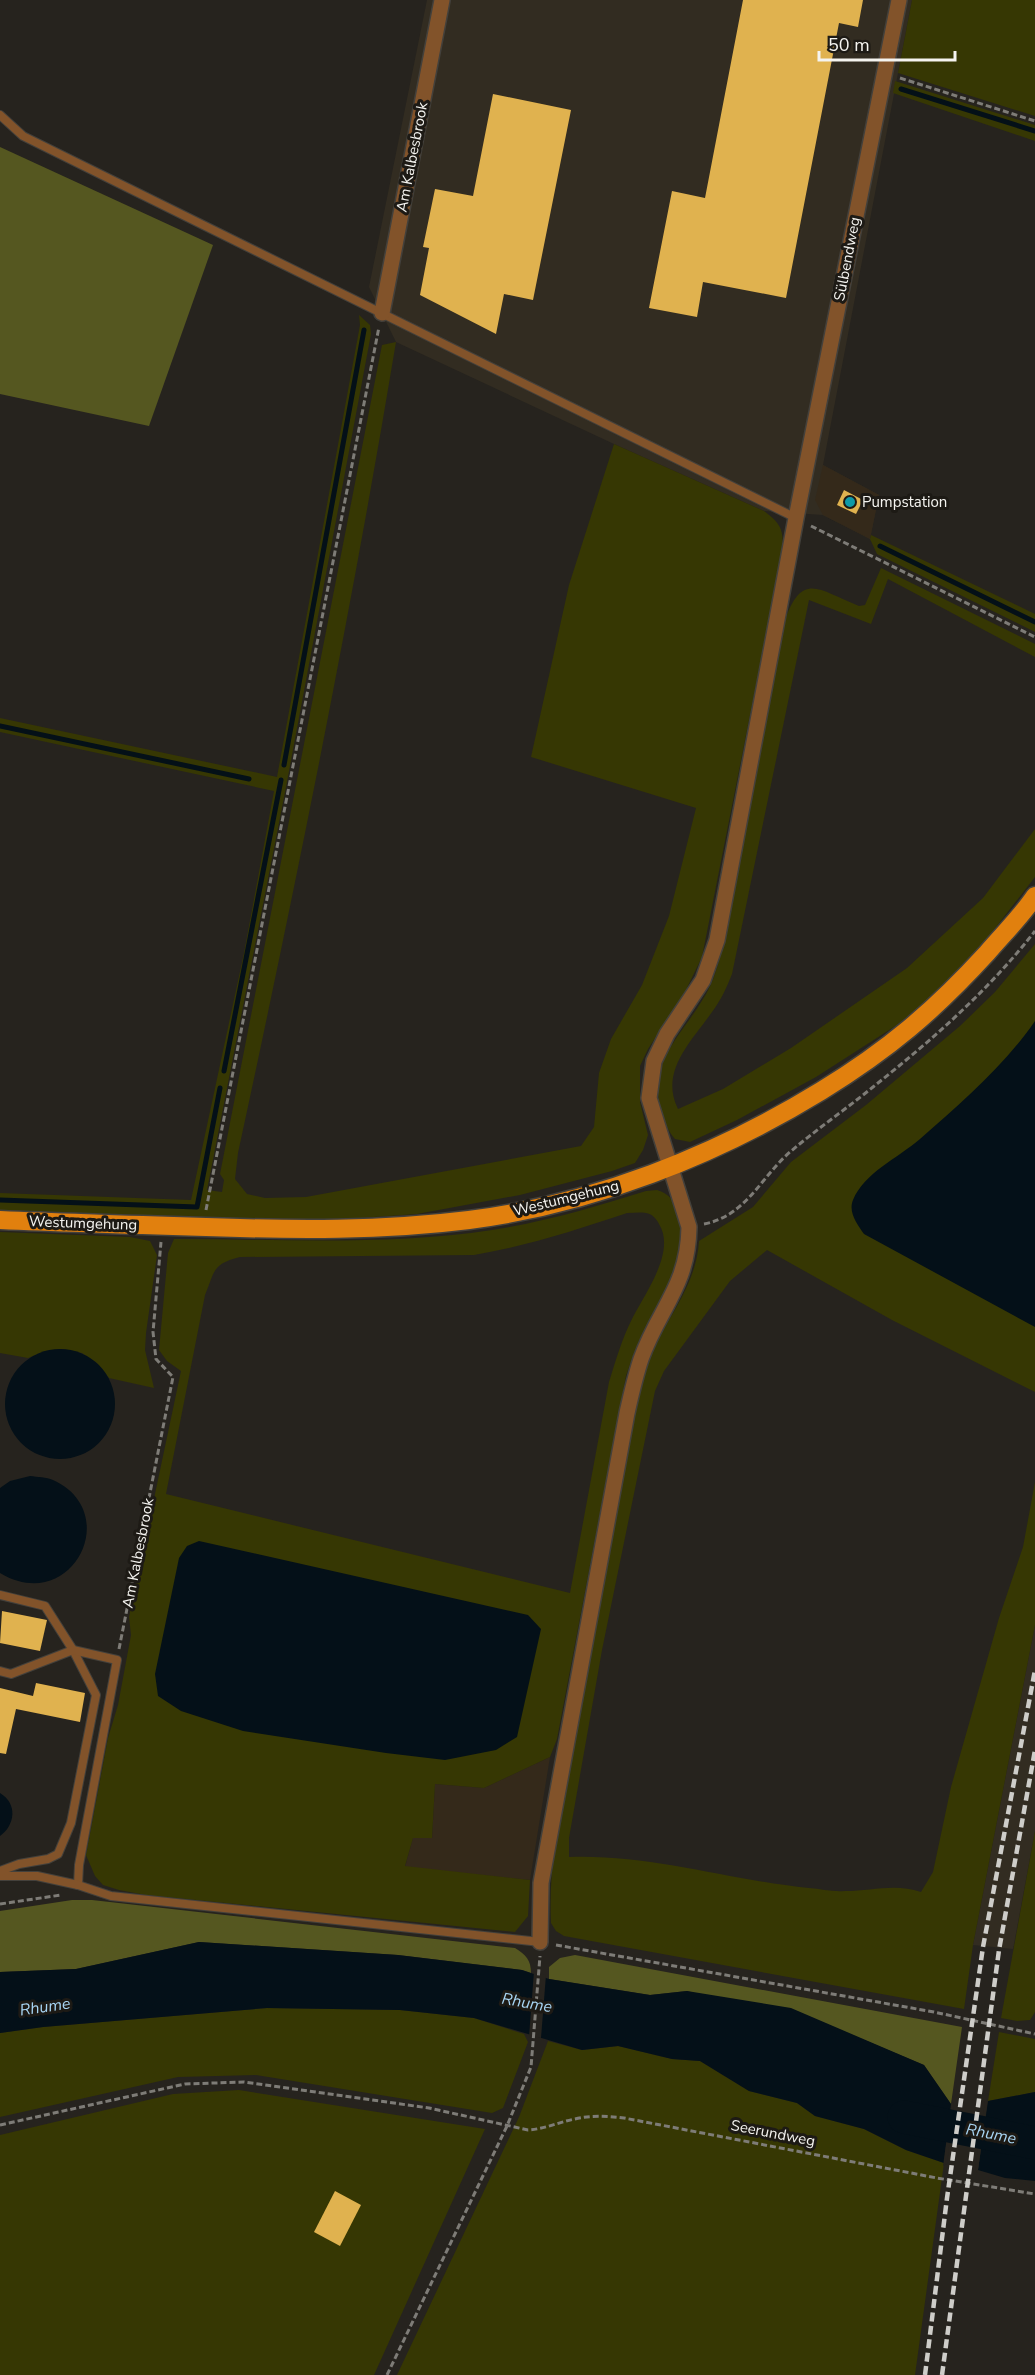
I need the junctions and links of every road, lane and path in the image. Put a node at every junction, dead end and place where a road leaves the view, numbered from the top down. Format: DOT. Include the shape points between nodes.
graph roads {
  1 [pos="442,0"];
  2 [pos="899,0"];
  3 [pos="884,73"];
  4 [pos="0,115"];
  5 [pos="1035,121"];
  6 [pos="382,314"];
  7 [pos="796,518"];
  8 [pos="1035,637"];
  9 [pos="1035,896"];
  10 [pos="1035,932"];
  11 [pos="669,1168"];
  12 [pos="0,1220"];
  13 [pos="163,1226"];
  14 [pos="203,1227"];
  15 [pos="689,1227"];
  16 [pos="0,1595"];
  17 [pos="73,1650"];
  18 [pos="117,1660"];
  19 [pos="0,1671"];
  20 [pos="0,1871"];
  21 [pos="0,1876"];
  22 [pos="78,1885"];
  23 [pos="0,1904"];
  24 [pos="540,1942"];
  25 [pos="540,1968"];
  26 [pos="1035,2032"];
  27 [pos="0,2125"];
  28 [pos="507,2126"];
  29 [pos="1035,2194"];
  30 [pos="387,2375"];
  1 -- 6 [label="street, Am Kalbesbrook"];
  2 -- 3 [label="street, Sülbendweg"];
  3 -- 5 [label="path"];
  3 -- 7 [label="street, Sülbendweg"];
  4 -- 6 [label="lane" via="23,136"];
  6 -- 7 [label="lane"];
  6 -- 14 [label="path"];
  7 -- 8 [label="path"];
  7 -- 11 [label="street, Sülbendweg" via="717,940 703,980 667,1034 650,1079 649,1098"];
  9 -- 11 [label="main road, Westumgehung" via="926,1016 882,1052 760,1126"];
  10 -- 15 [label="path" via="963,1011 788,1154 738,1209 716,1222"];
  11 -- 14 [label="main road, Westumgehung" via="546,1205 472,1220 363,1229"];
  11 -- 15 [label="street, Sülbendweg"];
  12 -- 13 [label="main road, Westumgehung"];
  13 -- 14 [label="main road, Westumgehung"];
  13 -- 18 [label="path, Am Kalbesbrook" via="153,1332 156,1359 173,1377"];
  15 -- 24 [label="street" via="684,1270 641,1359 627,1413 541,1882"];
  16 -- 17 [label="lane" via="45,1606"];
  17 -- 18 [label="lane"];
  17 -- 19 [label="lane" via="11,1674"];
  17 -- 20 [label="lane" via="96,1695 71,1823 58,1854"];
  18 -- 22 [label="lane"];
  21 -- 22 [label="lane" via="37,1876"];
  22 -- 23 [label="path" via="64,1895"];
  22 -- 24 [label="lane" via="111,1896"];
  24 -- 26 [label="path"];
  25 -- 28 [label="path" via="531,2067"];
  27 -- 28 [label="path, Seerundweg" via="185,2084 244,2082 429,2108"];
  28 -- 29 [label="path, Seerundweg" via="540,2130 594,2116 624,2118"];
  28 -- 30 [label="path"];
}
